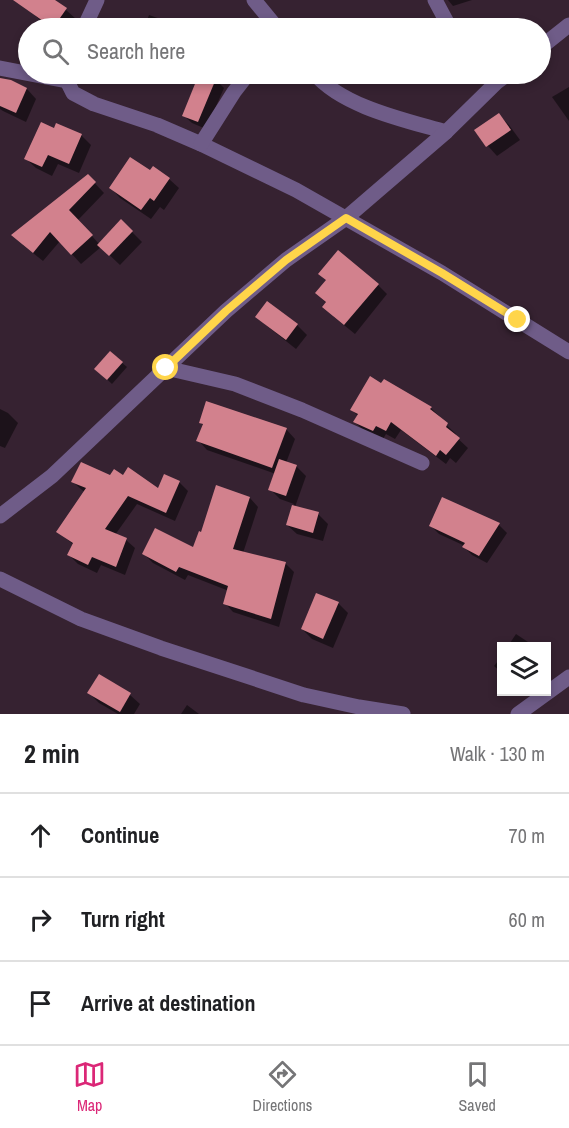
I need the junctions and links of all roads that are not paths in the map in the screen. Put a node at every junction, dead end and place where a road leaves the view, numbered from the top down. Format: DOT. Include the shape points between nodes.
graph roads {
  1 [pos="97,0"];
  2 [pos="254,0"];
  3 [pos="435,0"];
  4 [pos="89,18"];
  5 [pos="269,18"];
  6 [pos="445,18"];
  7 [pos="569,25"];
  8 [pos="551,39"];
  9 [pos="0,69"];
  10 [pos="18,71"];
  11 [pos="70,84"];
  12 [pos="240,84"];
  13 [pos="327,84"];
  14 [pos="491,84"];
  15 [pos="446,132"];
  16 [pos="201,144"];
  17 [pos="346,218"];
  18 [pos="569,352"];
  19 [pos="166,368"];
  20 [pos="422,463"];
  21 [pos="0,516"];
  22 [pos="0,579"];
  23 [pos="569,677"];
  24 [pos="403,714"];
  25 [pos="518,714"];
  1 -- 4 [label="street"];
  2 -- 5 [label="street"];
  3 -- 6 [label="street"];
  7 -- 8 [label="street"];
  9 -- 10 [label="street"];
  11 -- 16 [label="street" via="73,93 84,99"];
  12 -- 16 [label="street"];
  13 -- 15 [label="street" via="364,107"];
  14 -- 15 [label="street"];
  15 -- 17 [label="street"];
  16 -- 17 [label="street"];
  17 -- 18 [label="street"];
  17 -- 19 [label="street" via="286,260"];
  19 -- 20 [label="street" via="235,384"];
  19 -- 21 [label="street" via="52,476"];
  22 -- 24 [label="street" via="81,619 162,648 304,695"];
  23 -- 25 [label="street"];
}
